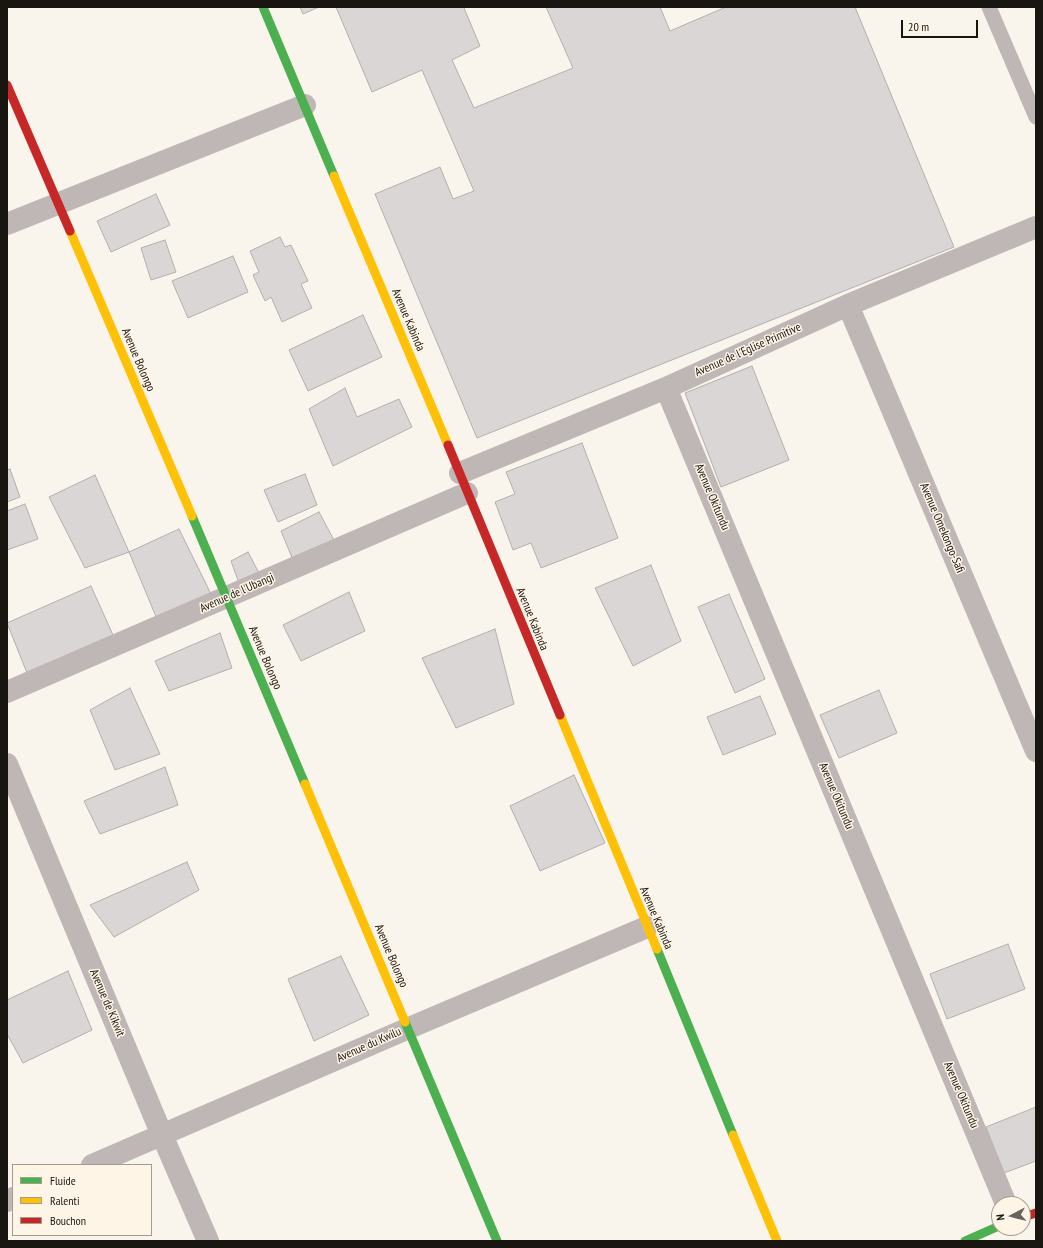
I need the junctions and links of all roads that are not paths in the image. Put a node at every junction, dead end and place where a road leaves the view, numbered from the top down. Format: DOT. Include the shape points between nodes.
graph roads {
  1 [pos="264,7"];
  2 [pos="989,7"];
  3 [pos="7,85"];
  4 [pos="305,105"];
  5 [pos="1036,117"];
  6 [pos="58,204"];
  7 [pos="7,224"];
  8 [pos="1036,227"];
  9 [pos="848,305"];
  10 [pos="666,388"];
  11 [pos="464,483"];
  12 [pos="227,598"];
  13 [pos="7,692"];
  14 [pos="1036,751"];
  15 [pos="7,764"];
  16 [pos="647,927"];
  17 [pos="408,1028"];
  18 [pos="162,1135"];
  19 [pos="94,1164"];
  20 [pos="1003,1196"];
  21 [pos="991,1230"];
  22 [pos="208,1241"];
  23 [pos="497,1241"];
  24 [pos="777,1241"];
  25 [pos="965,1241"];
  1 -- 4 [label="street, Avenue Kabinda"];
  2 -- 5 [label="lane"];
  3 -- 6 [label="street, Avenue Bolongo"];
  4 -- 6 [label="street"];
  4 -- 11 [label="street, Avenue Kabinda"];
  6 -- 7 [label="street"];
  6 -- 12 [label="street, Avenue Bolongo"];
  8 -- 9 [label="street, Avenue de l'Eglise Primitive"];
  9 -- 10 [label="street, Avenue de l'Eglise Primitive"];
  9 -- 14 [label="street, Avenue Omekongo-Safi"];
  10 -- 11 [label="street, Avenue de l'Eglise Primitive"];
  10 -- 20 [label="street, Avenue Okitundu"];
  11 -- 12 [label="street, Avenue de l'Ubangi"];
  11 -- 16 [label="street, Avenue Kabinda"];
  12 -- 13 [label="street, Avenue de l'Ubangi"];
  12 -- 17 [label="street, Avenue Bolongo"];
  15 -- 18 [label="street, Avenue de Kikwit"];
  16 -- 17 [label="street, Avenue du Kwilu"];
  16 -- 24 [label="street, Avenue Kabinda"];
  17 -- 18 [label="street, Avenue du Kwilu"];
  17 -- 23 [label="street, Avenue Bolongo"];
  18 -- 19 [label="street, Avenue du Kwilu"];
  18 -- 22 [label="street, Avenue de Kikwit"];
  21 -- 25 [label="street"];
}
